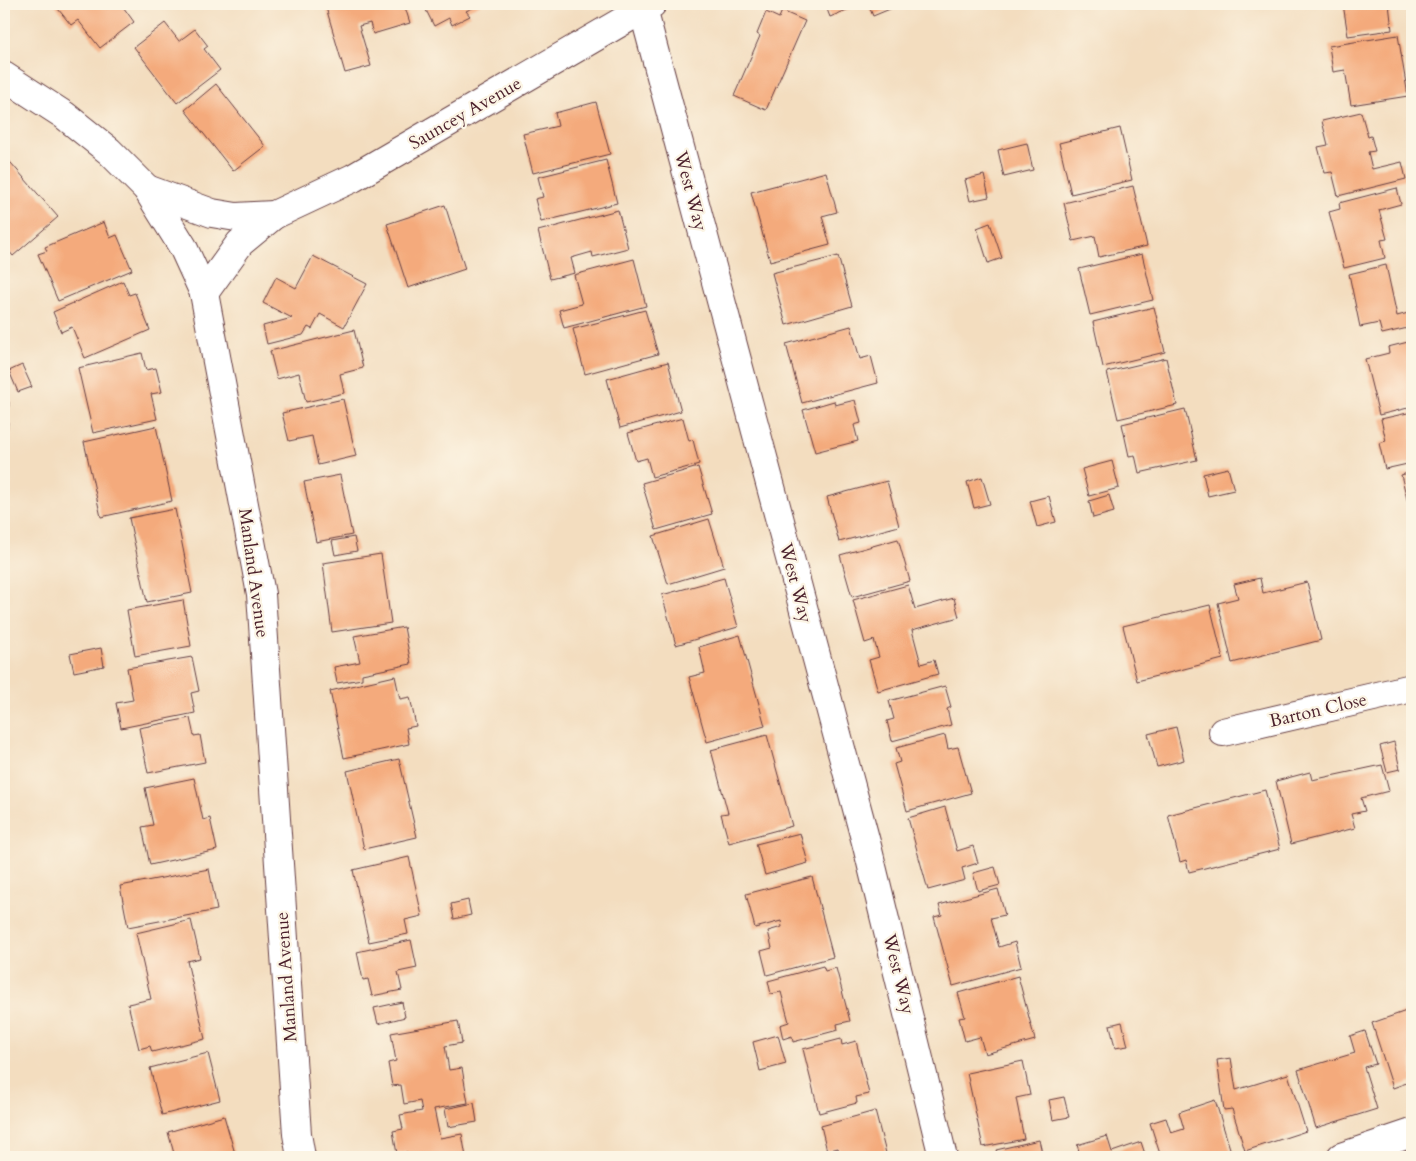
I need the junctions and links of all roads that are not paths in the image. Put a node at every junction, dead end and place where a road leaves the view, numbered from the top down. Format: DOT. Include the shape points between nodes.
graph roads {
  1 [pos="647,7"];
  2 [pos="4,76"];
  3 [pos="146,189"];
  4 [pos="274,215"];
  5 [pos="204,293"];
  6 [pos="1412,688"];
  7 [pos="1223,732"];
  8 [pos="1412,1134"];
  9 [pos="300,1157"];
  10 [pos="943,1157"];
  11 [pos="1341,1157"];
  1 -- 4 [label="street, Sauncey Avenue" via="353,178"];
  1 -- 10 [label="street, West Way" via="867,846"];
  2 -- 3 [label="street, Manland Avenue" via="64,115 109,151"];
  3 -- 4 [label="street, Sauncey Avenue" via="212,213 236,217"];
  3 -- 5 [label="street, Manland Avenue" via="183,248"];
  4 -- 5 [label="street, Sauncey Avenue" via="240,243"];
  5 -- 9 [label="street, Manland Avenue" via="260,594"];
  6 -- 7 [label="street, Barton Close"];
  8 -- 11 [label="street"];
}
